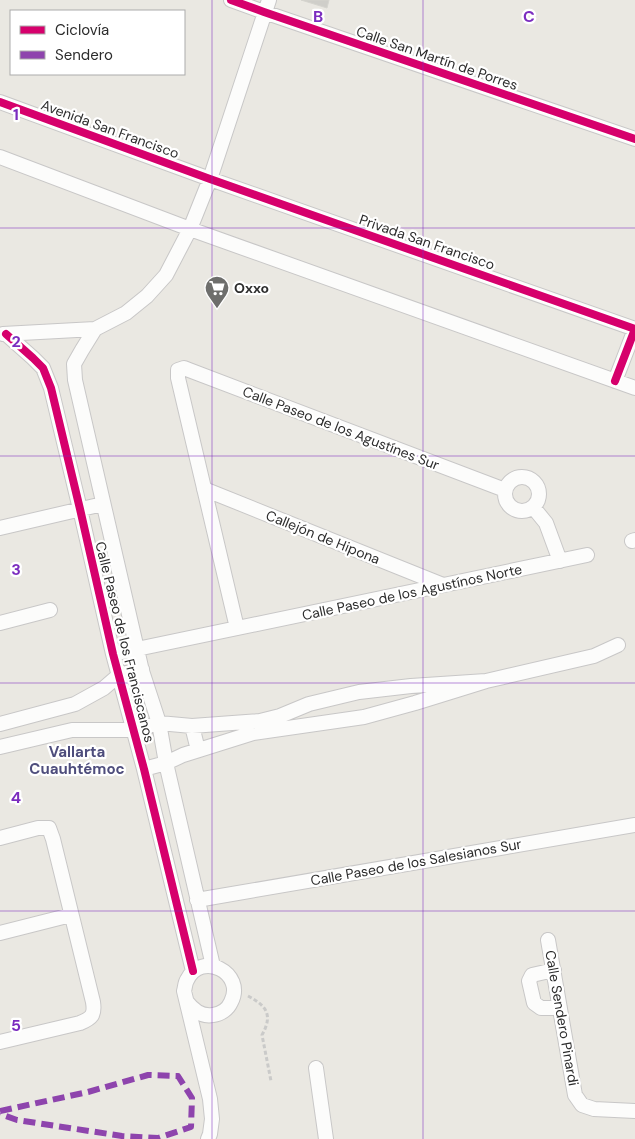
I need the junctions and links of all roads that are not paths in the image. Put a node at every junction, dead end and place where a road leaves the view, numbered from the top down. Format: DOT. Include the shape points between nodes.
graph roads {
  1 [pos="231,0"];
  2 [pos="266,6"];
  3 [pos="0,102"];
  4 [pos="635,139"];
  5 [pos="0,157"];
  6 [pos="210,179"];
  7 [pos="190,229"];
  8 [pos="95,329"];
  9 [pos="635,329"];
  10 [pos="3,334"];
  11 [pos="615,381"];
  12 [pos="635,388"];
  13 [pos="204,489"];
  14 [pos="505,490"];
  15 [pos="103,504"];
  16 [pos="534,507"];
  17 [pos="80,509"];
  18 [pos="0,528"];
  19 [pos="587,555"];
  20 [pos="560,561"];
  21 [pos="442,585"];
  22 [pos="50,610"];
  23 [pos="0,623"];
  24 [pos="237,628"];
  25 [pos="618,645"];
  26 [pos="137,649"];
  27 [pos="113,654"];
  28 [pos="142,669"];
  29 [pos="119,675"];
  30 [pos="486,680"];
  31 [pos="159,722"];
  32 [pos="0,724"];
  33 [pos="192,726"];
  34 [pos="252,727"];
  35 [pos="133,730"];
  36 [pos="0,747"];
  37 [pos="198,750"];
  38 [pos="166,763"];
  39 [pos="144,768"];
  40 [pos="635,825"];
  41 [pos="0,838"];
  42 [pos="197,900"];
  43 [pos="71,915"];
  44 [pos="0,933"];
  45 [pos="548,940"];
  46 [pos="213,966"];
  47 [pos="554,970"];
  48 [pos="194,971"];
  49 [pos="187,1002"];
  50 [pos="560,1008"];
  51 [pos="0,1042"];
  52 [pos="316,1068"];
  53 [pos="635,1111"];
  54 [pos="208,1139"];
  55 [pos="326,1139"];
  1 -- 2 [label="street, Calle San Martín de Porres"];
  2 -- 4 [label="street, Calle San Martín de Porres"];
  2 -- 6 [label="street"];
  3 -- 6 [label="street, Avenida San Francisco"];
  5 -- 7 [label="street"];
  6 -- 7 [label="street"];
  6 -- 9 [label="street, Privada San Francisco"];
  7 -- 8 [label="street" via="166,275 147,296 126,313"];
  7 -- 11 [label="street"];
  8 -- 10 [label="street"];
  8 -- 15 [label="street, Calle Paseo de los Franciscanos" via="74,364"];
  9 -- 11 [label="street"];
  10 -- 17 [label="street, Calle Paseo de los Franciscanos" via="43,368 51,388"];
  11 -- 12 [label="street"];
  13 -- 14 [label="street, Calle Paseo de los Agustínes Sur" via="178,378 178,370 184,368"];
  13 -- 21 [label="street, Callejón de Hipona"];
  13 -- 24 [label="street"];
  14 -- 16 [label="street" via="505,498 513,509 520,511"];
  14 -- 16 [label="street" via="515,478 530,480 539,492"];
  15 -- 17 [label="street"];
  15 -- 26 [label="street, Calle Paseo de los Franciscanos"];
  16 -- 20 [label="street" via="546,523"];
  17 -- 18 [label="street"];
  17 -- 27 [label="street, Calle Paseo de los Franciscanos"];
  19 -- 20 [label="street, Calle Paseo de los Agustínos Norte"];
  20 -- 21 [label="street, Calle Paseo de los Agustínos Norte"];
  21 -- 24 [label="street, Calle Paseo de los Agustínos Norte"];
  22 -- 23 [label="street"];
  24 -- 26 [label="street, Calle Paseo de los Agustínos Norte"];
  25 -- 30 [label="street" via="594,656"];
  26 -- 27 [label="street, Calle Paseo de los Agustínos Norte"];
  26 -- 28 [label="street, Calle Paseo de los Franciscanos"];
  27 -- 29 [label="street, Calle Paseo de los Franciscanos"];
  28 -- 29 [label="street"];
  28 -- 31 [label="street, Calle Paseo de los Franciscanos"];
  29 -- 32 [label="street" via="104,688 75,704"];
  29 -- 35 [label="street, Calle Paseo de los Franciscanos"];
  30 -- 34 [label="street" via="364,717"];
  30 -- 34 [label="street" via="359,692 309,704 260,721"];
  31 -- 33 [label="street"];
  31 -- 35 [label="street"];
  31 -- 38 [label="street, Calle Paseo de los Franciscanos"];
  33 -- 34 [label="street"];
  33 -- 37 [label="street"];
  34 -- 37 [label="street"];
  35 -- 36 [label="street" via="72,730"];
  35 -- 39 [label="street, Calle Paseo de los Franciscanos"];
  37 -- 38 [label="street"];
  38 -- 39 [label="street"];
  38 -- 42 [label="street, Calle Paseo de los Franciscanos"];
  39 -- 48 [label="street, Calle Paseo de los Franciscanos"];
  40 -- 42 [label="street, Calle Paseo de los Salesianos Sur"];
  41 -- 43 [label="street" via="49,828"];
  42 -- 46 [label="street, Calle Paseo de los Franciscanos"];
  43 -- 44 [label="street"];
  43 -- 51 [label="street" via="93,1002 94,1011 90,1019"];
  45 -- 47 [label="street, Calle Sendero Pinardi"];
  46 -- 48 [label="street" via="202,966"];
  46 -- 49 [label="street" via="231,978 234,997 230,1005 224,1011 208,1016 199,1014"];
  47 -- 50 [label="street, Calle Sendero Pinardi"];
  47 -- 50 [label="street" via="532,975 529,980 534,1003 541,1008"];
  48 -- 49 [label="street" via="186,980"];
  49 -- 54 [label="street" via="210,1099 212,1119"];
  50 -- 53 [label="street, Calle Sendero Pinardi" via="576,1095 582,1105 594,1109"];
  52 -- 55 [label="street"];
}
